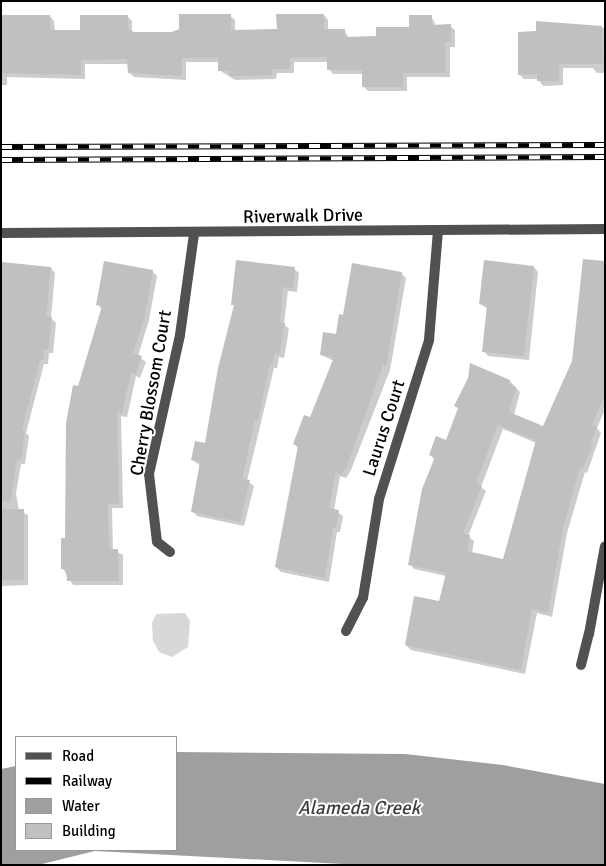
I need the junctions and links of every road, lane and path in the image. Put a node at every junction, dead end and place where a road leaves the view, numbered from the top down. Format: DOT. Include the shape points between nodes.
graph roads {
  1 [pos="605,229"];
  2 [pos="438,230"];
  3 [pos="1,233"];
  4 [pos="194,234"];
  5 [pos="605,546"];
  6 [pos="170,552"];
  7 [pos="346,632"];
  8 [pos="581,665"];
  1 -- 2 [label="street, Riverwalk Drive"];
  2 -- 4 [label="street, Riverwalk Drive"];
  2 -- 7 [label="street, Laurus Court" via="429,340 379,499 363,598"];
  3 -- 4 [label="street, Riverwalk Drive"];
  4 -- 6 [label="street, Cherry Blossom Court" via="180,335 149,474 157,542"];
  5 -- 8 [label="street" via="590,634"];
}
